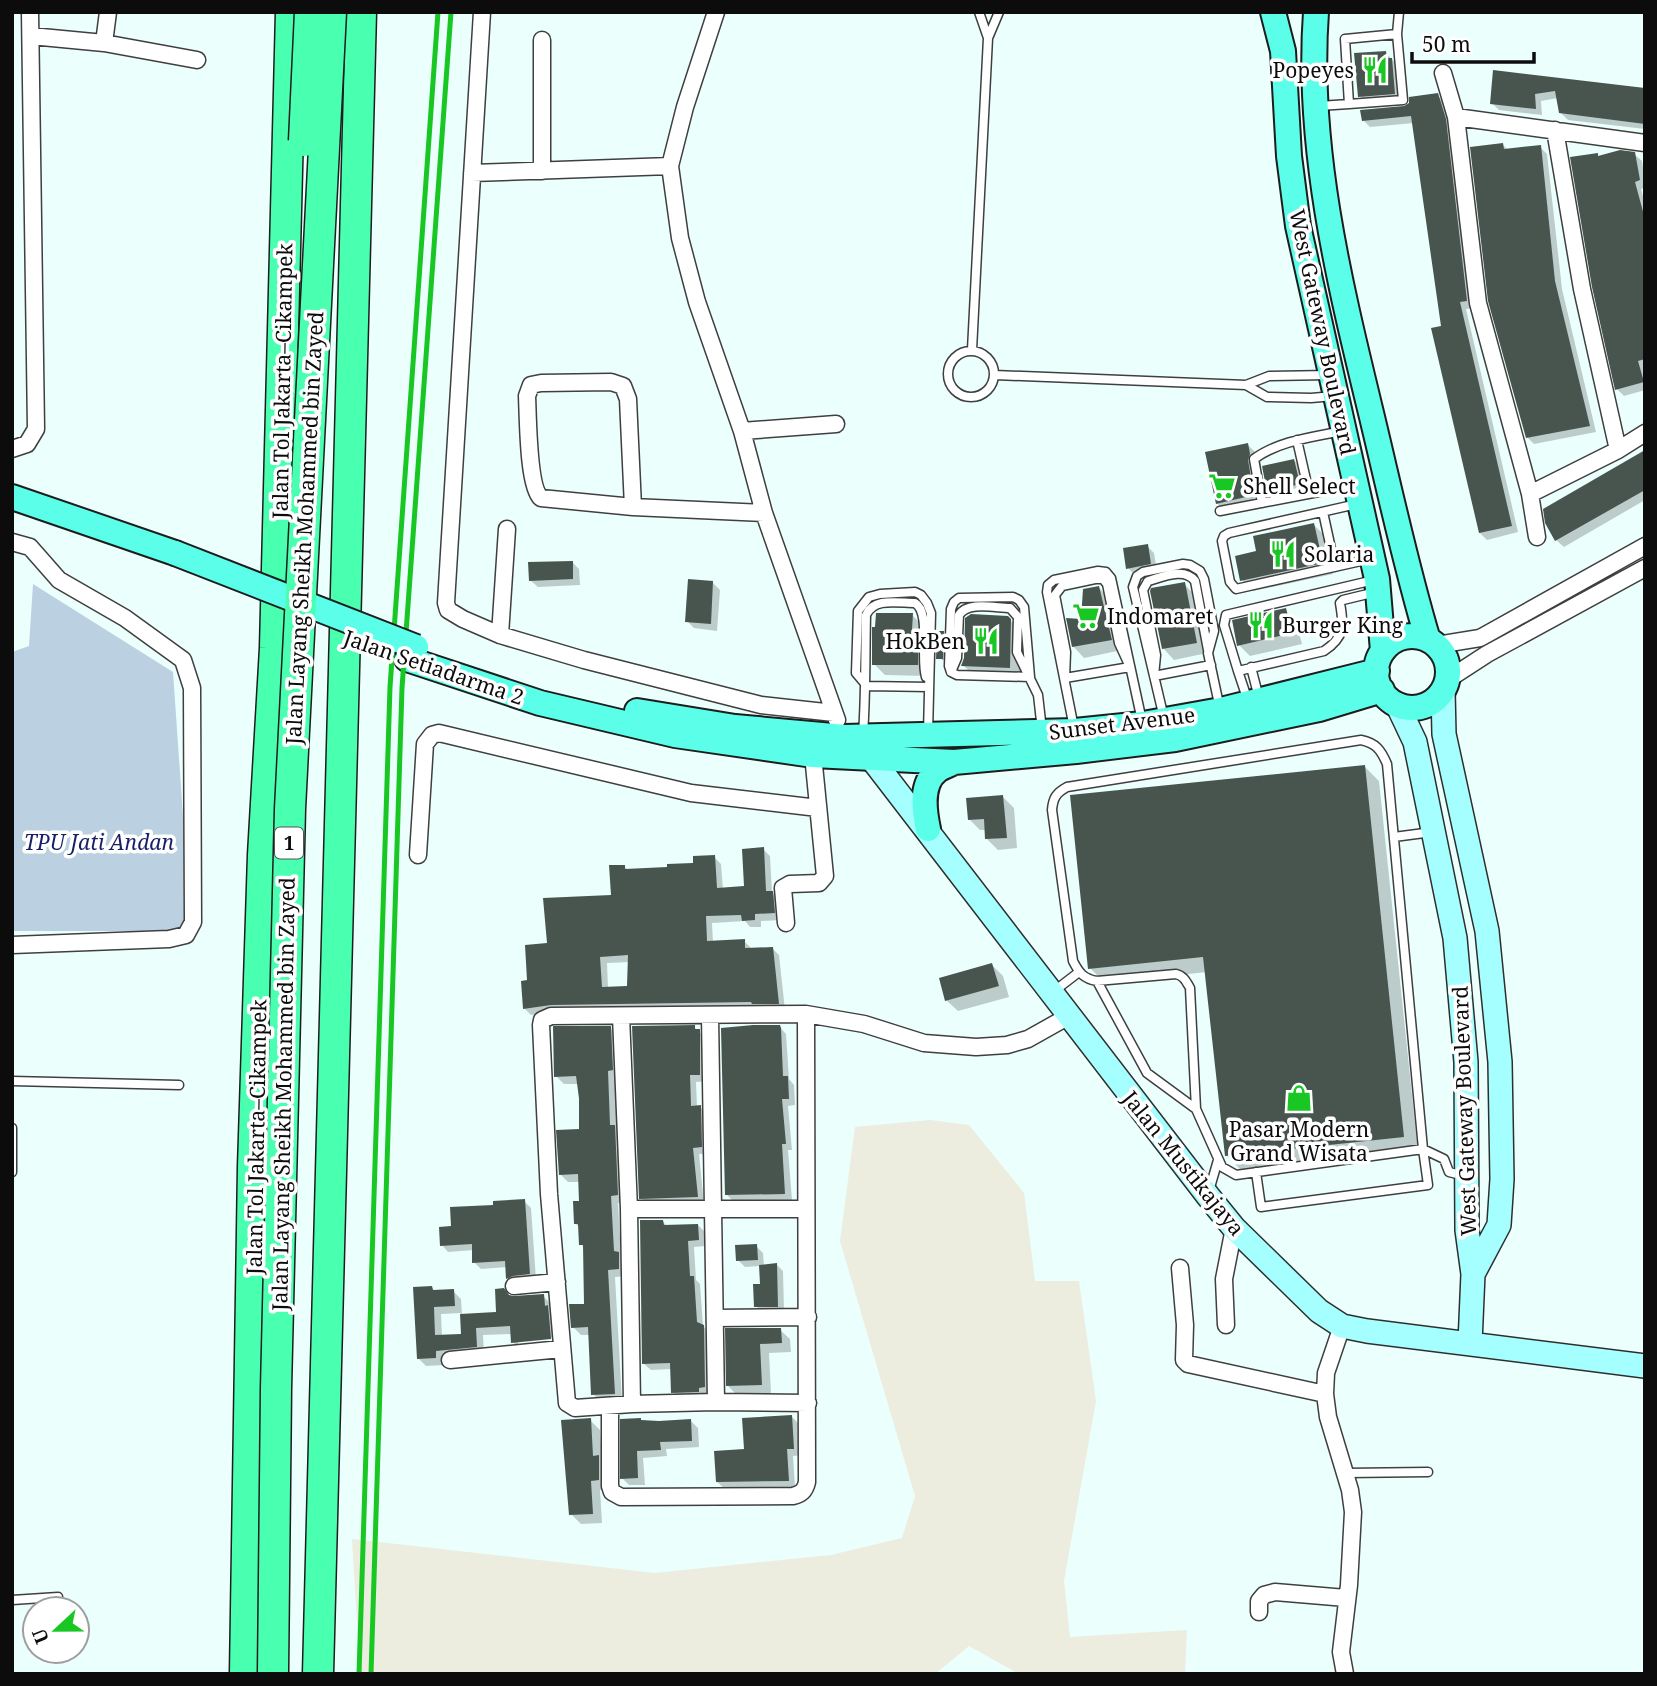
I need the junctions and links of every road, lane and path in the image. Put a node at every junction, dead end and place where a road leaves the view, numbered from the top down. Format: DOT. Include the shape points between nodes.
graph roads {
  1 [pos="30,12"];
  2 [pos="108,12"];
  3 [pos="289,12"];
  4 [pos="310,12"];
  5 [pos="331,12"];
  6 [pos="361,12"];
  7 [pos="482,12"];
  8 [pos="716,12"];
  9 [pos="979,12"];
  10 [pos="999,12"];
  11 [pos="1273,12"];
  12 [pos="1280,12"];
  13 [pos="1306,12"];
  14 [pos="1316,12"];
  15 [pos="1399,12"];
  16 [pos="1397,34"];
  17 [pos="31,36"];
  18 [pos="988,38"];
  19 [pos="542,40"];
  20 [pos="104,43"];
  21 [pos="197,60"];
  22 [pos="1443,73"];
  23 [pos="1349,104"];
  24 [pos="1316,107"];
  25 [pos="1456,117"];
  26 [pos="1555,130"];
  27 [pos="1645,143"];
  28 [pos="670,166"];
  29 [pos="542,171"];
  30 [pos="472,173"];
  31 [pos="972,350"];
  32 [pos="995,375"];
  33 [pos="1362,376"];
  34 [pos="1334,384"];
  35 [pos="1246,385"];
  36 [pos="836,424"];
  37 [pos="742,431"];
  38 [pos="1344,431"];
  39 [pos="1645,433"];
  40 [pos="1297,440"];
  41 [pos="12,449"];
  42 [pos="1618,450"];
  43 [pos="1309,494"];
  44 [pos="1358,494"];
  45 [pos="1530,494"];
  46 [pos="12,497"];
  47 [pos="1262,503"];
  48 [pos="633,507"];
  49 [pos="1220,511"];
  50 [pos="1323,512"];
  51 [pos="12,513"];
  52 [pos="764,513"];
  53 [pos="508,529"];
  54 [pos="1537,537"];
  55 [pos="12,542"];
  56 [pos="1645,546"];
  57 [pos="172,561"];
  58 [pos="1335,567"];
  59 [pos="1645,568"];
  60 [pos="1376,576"];
  61 [pos="500,635"];
  62 [pos="1433,642"];
  63 [pos="412,653"];
  64 [pos="1210,665"];
  65 [pos="1130,667"];
  66 [pos="1251,667"];
  67 [pos="1238,671"];
  68 [pos="1154,676"];
  69 [pos="1030,677"];
  70 [pos="1065,678"];
  71 [pos="1384,679"];
  72 [pos="1445,685"];
  73 [pos="867,686"];
  74 [pos="929,687"];
  75 [pos="1254,703"];
  76 [pos="1221,710"];
  77 [pos="834,713"];
  78 [pos="1154,723"];
  79 [pos="1074,731"];
  80 [pos="1042,733"];
  81 [pos="1444,734"];
  82 [pos="928,736"];
  83 [pos="1415,742"];
  84 [pos="858,748"];
  85 [pos="813,755"];
  86 [pos="954,762"];
  87 [pos="818,808"];
  88 [pos="928,829"];
  89 [pos="1434,831"];
  90 [pos="1394,837"];
  91 [pos="418,855"];
  92 [pos="786,923"];
  93 [pos="1487,932"];
  94 [pos="1455,938"];
  95 [pos="12,945"];
  96 [pos="1079,972"];
  97 [pos="1097,981"];
  98 [pos="1050,994"];
  99 [pos="806,1014"];
  100 [pos="621,1016"];
  101 [pos="710,1016"];
  102 [pos="1069,1016"];
  103 [pos="12,1081"];
  104 [pos="179,1085"];
  105 [pos="1196,1109"];
  106 [pos="12,1128"];
  107 [pos="1423,1149"];
  108 [pos="1218,1160"];
  109 [pos="12,1172"];
  110 [pos="1256,1172"];
  111 [pos="1467,1177"];
  112 [pos="1208,1196"];
  113 [pos="629,1209"];
  114 [pos="713,1209"];
  115 [pos="806,1209"];
  116 [pos="1234,1228"];
  117 [pos="1180,1268"];
  118 [pos="1472,1275"];
  119 [pos="557,1282"];
  120 [pos="514,1286"];
  121 [pos="808,1317"];
  122 [pos="715,1318"];
  123 [pos="1226,1325"];
  124 [pos="1342,1326"];
  125 [pos="1471,1343"];
  126 [pos="561,1349"];
  127 [pos="450,1360"];
  128 [pos="1645,1366"];
  129 [pos="1325,1394"];
  130 [pos="716,1402"];
  131 [pos="808,1403"];
  132 [pos="632,1404"];
  133 [pos="610,1406"];
  134 [pos="323,1472"];
  135 [pos="1428,1472"];
  136 [pos="1346,1473"];
  137 [pos="1346,1598"];
  138 [pos="1259,1612"];
  139 [pos="245,1674"];
  140 [pos="255,1674"];
  141 [pos="273,1674"];
  142 [pos="317,1674"];
  143 [pos="332,1674"];
  144 [pos="1345,1674"];
  1 -- 17 [label="street"];
  2 -- 20 [label="street"];
  3 -- 139 [label="highway, Jalan Tol Jakarta–Cikampek / 1" via="275,648 253,1154"];
  4 -- 140 [label="highway, Jalan Layang Sheikh Mohammed bin Zayed / 1, bridge" via="269,895"];
  5 -- 141 [label="highway, Jalan Layang Sheikh Mohammed bin Zayed / 1, bridge" via="290,809"];
  6 -- 134 [label="highway"];
  7 -- 30 [label="street"];
  8 -- 28 [label="street"];
  9 -- 18 [label="lane"];
  10 -- 18 [label="lane"];
  11 -- 34 [label="main road, West Gateway Boulevard" via="1283,51 1298,226"];
  12 -- 13 [label="main road"];
  14 -- 24 [label="main road, West Gateway Boulevard"];
  15 -- 16 [label="lane"];
  16 -- 23 [label="lane" via="1345,39"];
  16 -- 23 [label="lane" via="1403,100"];
  17 -- 20 [label="street"];
  17 -- 41 [label="street" via="36,429 27,444"];
  18 -- 31 [label="lane"];
  19 -- 29 [label="street"];
  20 -- 21 [label="street"];
  22 -- 25 [label="street"];
  23 -- 24 [label="lane"];
  24 -- 33 [label="main road, West Gateway Boulevard" via="1330,220"];
  25 -- 26 [label="street"];
  25 -- 45 [label="street" via="1478,303"];
  26 -- 27 [label="street"];
  26 -- 42 [label="street" via="1582,289"];
  28 -- 29 [label="street"];
  28 -- 37 [label="street" via="686,268"];
  29 -- 30 [label="street"];
  30 -- 61 [label="street" via="446,603 454,615"];
  31 -- 32 [label="lane" via="984,354"];
  31 -- 32 [label="lane" via="958,354 949,365 948,379 954,391 966,398 980,397 991,388"];
  32 -- 35 [label="lane"];
  33 -- 34 [label="main road"];
  33 -- 62 [label="main road, West Gateway Boulevard" via="1415,596"];
  34 -- 35 [label="lane" via="1269,376"];
  34 -- 35 [label="lane" via="1311,398 1267,397"];
  34 -- 38 [label="main road, West Gateway Boulevard"];
  36 -- 37 [label="street"];
  37 -- 52 [label="street"];
  38 -- 40 [label="lane"];
  38 -- 44 [label="main road, West Gateway Boulevard"];
  39 -- 42 [label="street"];
  40 -- 43 [label="lane"];
  40 -- 47 [label="lane" via="1254,459"];
  42 -- 45 [label="street"];
  43 -- 44 [label="lane"];
  43 -- 47 [label="lane"];
  44 -- 50 [label="lane"];
  44 -- 60 [label="main road, West Gateway Boulevard"];
  45 -- 54 [label="street"];
  46 -- 57 [label="main road, Jalan Setiadarma 2"];
  47 -- 49 [label="lane"];
  48 -- 48 [label="street" via="538,496 532,474 527,397 531,385 623,386 628,399"];
  48 -- 52 [label="street"];
  50 -- 58 [label="lane"];
  50 -- 58 [label="lane" via="1224,536 1230,582 1236,589"];
  51 -- 57 [label="main road, Jalan Setiadarma 2"];
  52 -- 77 [label="street"];
  53 -- 61 [label="street"];
  55 -- 95 [label="street" via="30,547 59,580 125,618 183,660 192,688 193,922 186,935 169,940"];
  56 -- 62 [label="street" via="1480,638"];
  57 -- 63 [label="main road, Jalan Setiadarma 2, bridge"];
  58 -- 60 [label="lane"];
  59 -- 72 [label="street" via="1487,654"];
  60 -- 66 [label="lane" via="1340,603 1344,625 1335,643 1324,651"];
  60 -- 67 [label="lane" via="1226,615 1224,625"];
  60 -- 71 [label="main road, West Gateway Boulevard"];
  61 -- 77 [label="street" via="761,705"];
  62 -- 71 [label="main road" via="1414,636 1400,638"];
  62 -- 72 [label="main road" via="1447,661"];
  63 -- 84 [label="main road, Jalan Setiadarma 2" via="626,709"];
  63 -- 85 [label="main road, Jalan Setiadarma 2" via="540,704 675,735"];
  64 -- 68 [label="lane"];
  64 -- 68 [label="lane" via="1214,631 1204,579 1200,571 1183,564 1143,572 1133,587"];
  64 -- 76 [label="lane"];
  65 -- 70 [label="lane"];
  65 -- 70 [label="lane" via="1111,579 1098,570 1048,584"];
  65 -- 78 [label="lane"];
  66 -- 67 [label="lane"];
  66 -- 75 [label="lane"];
  67 -- 75 [label="lane"];
  68 -- 78 [label="lane"];
  69 -- 69 [label="lane" via="1024,607 1019,600 959,598 954,602 951,672"];
  69 -- 80 [label="lane" via="1038,695"];
  70 -- 79 [label="lane"];
  71 -- 72 [label="main road" via="1416,708 1427,705"];
  71 -- 75 [label="main road, Sunset Avenue"];
  71 -- 83 [label="main road, West Gateway Boulevard"];
  71 -- 86 [label="main road, Sunset Avenue" via="1319,709 1175,739"];
  72 -- 81 [label="main road, West Gateway Boulevard"];
  73 -- 74 [label="lane"];
  73 -- 74 [label="lane" via="856,673 862,603 880,594 915,592 931,613"];
  73 -- 84 [label="lane"];
  74 -- 82 [label="lane"];
  75 -- 76 [label="main road, Sunset Avenue"];
  76 -- 78 [label="main road, Sunset Avenue"];
  77 -- 84 [label="street"];
  78 -- 79 [label="main road, Sunset Avenue"];
  79 -- 80 [label="main road, Sunset Avenue"];
  80 -- 82 [label="main road, Sunset Avenue"];
  81 -- 83 [label="main road" via="1428,731"];
  81 -- 93 [label="main road, West Gateway Boulevard"];
  82 -- 84 [label="main road, Sunset Avenue"];
  83 -- 89 [label="main road, West Gateway Boulevard"];
  84 -- 85 [label="main road, Jalan Setiadarma 2"];
  84 -- 86 [label="main road, Sunset Avenue"];
  84 -- 88 [label="main road, Jalan Mustikajaya"];
  85 -- 87 [label="street"];
  86 -- 88 [label="main road" via="937,771 926,788 923,809"];
  87 -- 91 [label="street" via="691,793 439,733 425,744"];
  87 -- 92 [label="street" via="825,876 819,883 783,888"];
  88 -- 98 [label="main road, Jalan Mustikajaya"];
  89 -- 90 [label="lane"];
  89 -- 94 [label="main road, West Gateway Boulevard"];
  90 -- 96 [label="lane" via="1387,764 1373,742 1361,740 1066,787 1053,799 1052,810 1073,961"];
  90 -- 107 [label="lane"];
  93 -- 94 [label="main road"];
  93 -- 118 [label="main road, West Gateway Boulevard" via="1500,1062 1502,1179 1499,1225"];
  94 -- 111 [label="main road, West Gateway Boulevard" via="1466,1062"];
  96 -- 97 [label="lane"];
  96 -- 98 [label="lane"];
  97 -- 105 [label="lane" via="1147,1073"];
  97 -- 105 [label="lane" via="1182,975 1190,988"];
  98 -- 102 [label="main road, Jalan Mustikajaya"];
  99 -- 101 [label="street"];
  99 -- 102 [label="street" via="864,1024 924,1043 976,1047 1028,1039"];
  99 -- 115 [label="street"];
  100 -- 101 [label="street"];
  100 -- 113 [label="street"];
  100 -- 119 [label="street" via="551,1016 542,1020"];
  101 -- 114 [label="street"];
  102 -- 112 [label="main road, Jalan Mustikajaya"];
  103 -- 104 [label="lane"];
  105 -- 108 [label="lane"];
  106 -- 109 [label="lane"];
  107 -- 110 [label="lane"];
  107 -- 110 [label="lane" via="1428,1185 1261,1207"];
  107 -- 111 [label="lane" via="1444,1159 1450,1172"];
  108 -- 110 [label="lane" via="1230,1173"];
  108 -- 112 [label="lane"];
  111 -- 118 [label="main road, West Gateway Boulevard"];
  112 -- 116 [label="main road, Jalan Mustikajaya"];
  113 -- 114 [label="street"];
  113 -- 132 [label="street"];
  114 -- 115 [label="street"];
  114 -- 122 [label="street"];
  115 -- 121 [label="street"];
  116 -- 123 [label="street" via="1224,1279"];
  116 -- 124 [label="main road, Jalan Mustikajaya" via="1297,1292"];
  117 -- 129 [label="street" via="1184,1360 1188,1364"];
  118 -- 125 [label="main road, West Gateway Boulevard"];
  119 -- 120 [label="street"];
  119 -- 126 [label="street"];
  121 -- 122 [label="street"];
  121 -- 131 [label="street"];
  122 -- 130 [label="street"];
  124 -- 125 [label="main road, Jalan Mustikajaya"];
  124 -- 129 [label="street" via="1326,1373"];
  125 -- 128 [label="main road, Jalan Mustikajaya"];
  126 -- 127 [label="street"];
  126 -- 133 [label="street" via="567,1403 575,1408"];
  129 -- 136 [label="street"];
  130 -- 131 [label="street"];
  130 -- 132 [label="street"];
  131 -- 133 [label="street" via="807,1482 805,1489 793,1496 616,1495 610,1486"];
  132 -- 133 [label="street"];
  134 -- 142 [label="highway"];
  134 -- 143 [label="highway"];
  135 -- 136 [label="lane"];
  136 -- 137 [label="street" via="1353,1511"];
  137 -- 138 [label="street" via="1275,1592 1264,1594"];
  137 -- 144 [label="street" via="1341,1652"];
}
